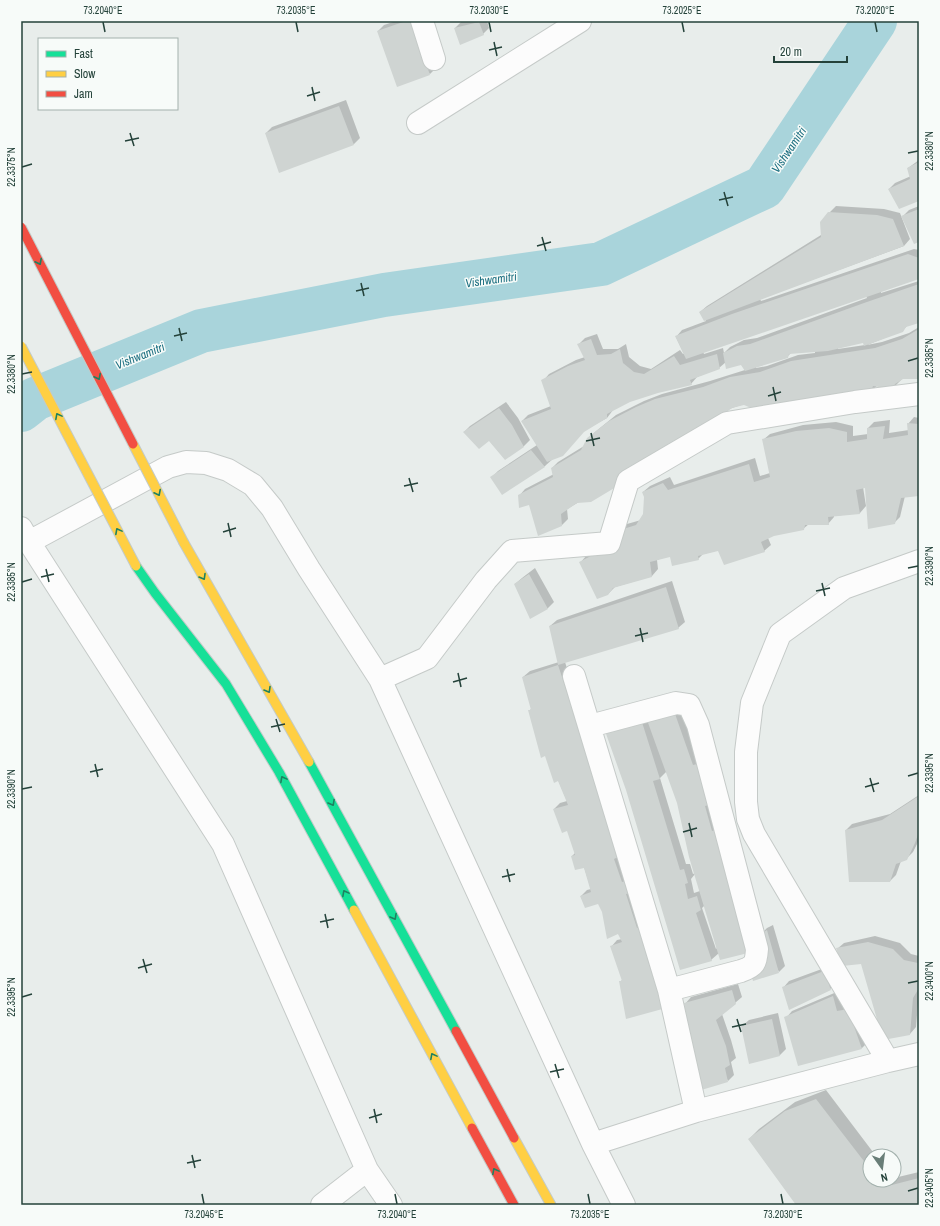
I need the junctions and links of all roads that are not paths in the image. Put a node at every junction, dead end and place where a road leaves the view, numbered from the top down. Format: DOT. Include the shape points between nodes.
graph roads {
  1 [pos="422,21"];
  2 [pos="580,21"];
  3 [pos="434,59"];
  4 [pos="418,123"];
  5 [pos="21,227"];
  6 [pos="21,346"];
  7 [pos="919,394"];
  8 [pos="25,535"];
  9 [pos="919,561"];
  10 [pos="574,676"];
  11 [pos="380,679"];
  12 [pos="590,726"];
  13 [pos="670,990"];
  14 [pos="919,1054"];
  15 [pos="888,1061"];
  16 [pos="696,1110"];
  17 [pos="593,1144"];
  18 [pos="367,1170"];
  19 [pos="322,1205"];
  20 [pos="391,1205"];
  21 [pos="514,1205"];
  22 [pos="551,1205"];
  23 [pos="624,1205"];
  1 -- 3 [label="street"];
  2 -- 4 [label="street"];
  5 -- 22 [label="main road, one-way, bridge" via="184,543 307,758"];
  21 -- 6 [label="main road, one-way, bridge" via="279,772 226,684 136,566"];
  7 -- 11 [label="street" via="727,423 628,480 609,543 512,551 486,580 427,658"];
  8 -- 11 [label="street" via="168,467 186,462 206,463 228,470 253,485 272,508"];
  8 -- 18 [label="street" via="223,844"];
  9 -- 15 [label="street" via="844,588 780,634 752,703 746,752 746,802 748,819 754,834"];
  10 -- 12 [label="street"];
  11 -- 17 [label="street"];
  12 -- 13 [label="street"];
  12 -- 13 [label="street" via="676,703 689,706 698,725 757,949 756,960 751,968"];
  13 -- 16 [label="street"];
  14 -- 15 [label="street"];
  15 -- 16 [label="street"];
  16 -- 17 [label="street"];
  17 -- 23 [label="street"];
  18 -- 19 [label="street"];
  18 -- 20 [label="street"];
}
